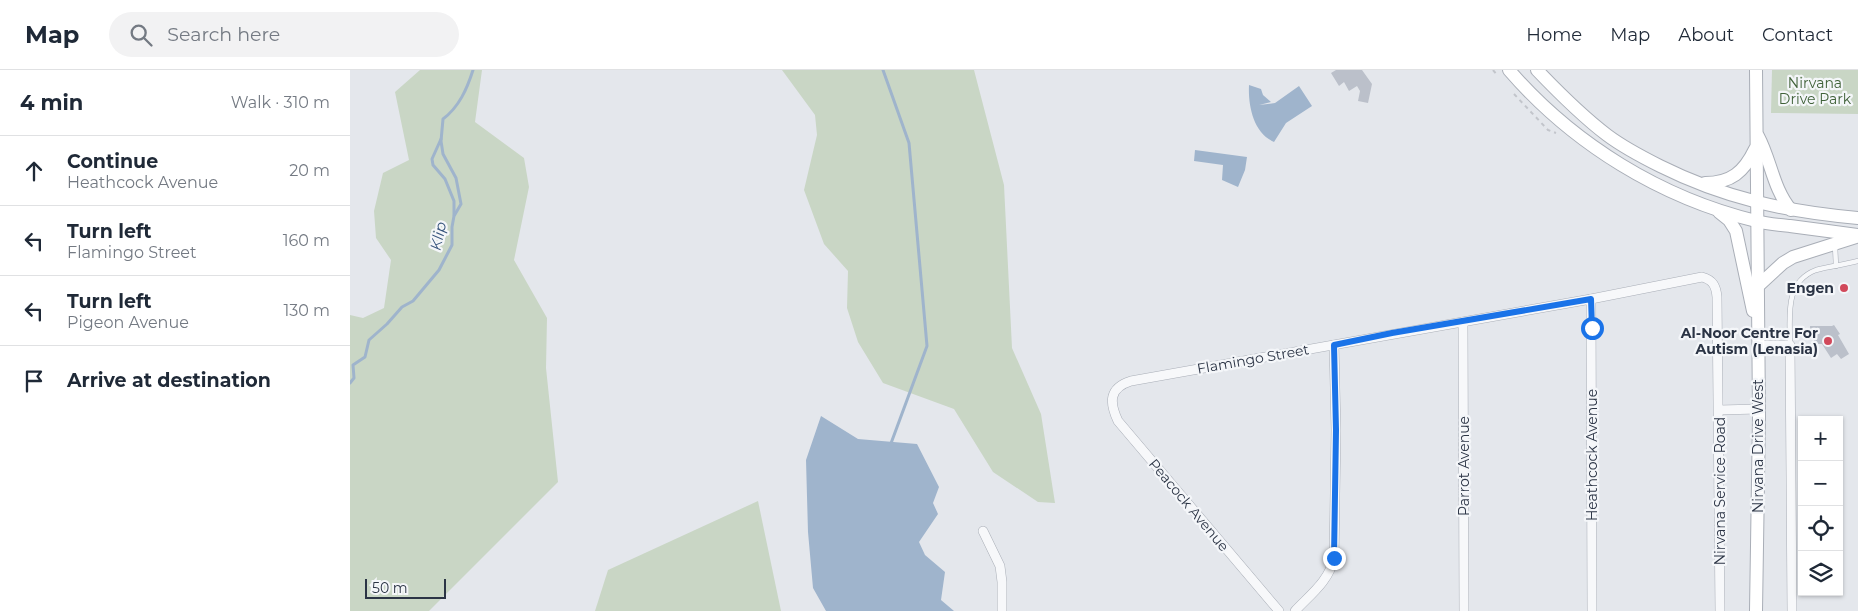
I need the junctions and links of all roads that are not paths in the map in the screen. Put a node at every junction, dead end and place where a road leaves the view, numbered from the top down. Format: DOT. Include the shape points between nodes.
graph roads {
  1 [pos="1509,70"];
  2 [pos="1537,70"];
  3 [pos="1756,70"];
  4 [pos="1756,140"];
  5 [pos="1695,183"];
  6 [pos="1757,203"];
  7 [pos="1715,209"];
  8 [pos="1791,210"];
  9 [pos="1858,218"];
  10 [pos="1757,222"];
  11 [pos="1858,235"];
  12 [pos="1835,243"];
  13 [pos="1858,260"];
  14 [pos="1836,266"];
  15 [pos="1758,286"];
  16 [pos="1591,299"];
  17 [pos="1462,322"];
  18 [pos="1757,330"];
  19 [pos="1334,345"];
  20 [pos="1758,345"];
  21 [pos="1790,345"];
  22 [pos="1113,394"];
  23 [pos="1759,409"];
  24 [pos="1719,410"];
  25 [pos="983,532"];
  26 [pos="1002,611"];
  27 [pos="1279,611"];
  28 [pos="1295,611"];
  29 [pos="1464,611"];
  30 [pos="1592,611"];
  31 [pos="1720,611"];
  32 [pos="1756,611"];
  33 [pos="1792,611"];
  1 -- 7 [label="main road" via="1570,129 1604,153 1667,190"];
  2 -- 5 [label="main road" via="1608,136"];
  3 -- 4 [label="main road, Nirvana Drive West"];
  4 -- 5 [label="main road" via="1745,167 1734,176 1717,183"];
  4 -- 6 [label="main road, Nirvana Drive West"];
  4 -- 8 [label="main road" via="1769,160 1780,194"];
  5 -- 6 [label="main road"];
  6 -- 8 [label="main road"];
  6 -- 10 [label="main road, Nirvana Drive West"];
  7 -- 10 [label="main road"];
  7 -- 18 [label="main road" via="1729,220 1736,231"];
  8 -- 9 [label="main road"];
  10 -- 11 [label="main road"];
  10 -- 15 [label="main road, Nirvana Drive West"];
  11 -- 12 [label="main road"];
  12 -- 14 [label="lane"];
  12 -- 15 [label="main road" via="1783,263"];
  13 -- 14 [label="lane"];
  14 -- 21 [label="lane" via="1806,275 1796,285 1791,302"];
  15 -- 18 [label="main road, Nirvana Drive West"];
  16 -- 17 [label="street, Flamingo Street"];
  16 -- 24 [label="street, Flamingo Street" via="1694,278 1709,279 1717,297"];
  16 -- 30 [label="street, Heathcock Avenue"];
  17 -- 19 [label="street, Flamingo Street"];
  17 -- 29 [label="street, Parrot Avenue"];
  18 -- 20 [label="main road, Nirvana Drive West"];
  19 -- 22 [label="street, Flamingo Street" via="1131,381 1117,387"];
  19 -- 28 [label="street" via="1334,558 1332,570 1325,580"];
  20 -- 21 [label="street"];
  20 -- 23 [label="main road, Nirvana Drive West"];
  21 -- 33 [label="street"];
  22 -- 27 [label="street, Peacock Avenue" via="1112,403 1118,421"];
  23 -- 24 [label="street, Nirvana Service Road"];
  23 -- 32 [label="main road, Nirvana Drive West"];
  24 -- 31 [label="street, Nirvana Service Road"];
  25 -- 26 [label="street" via="1000,566"];
}
